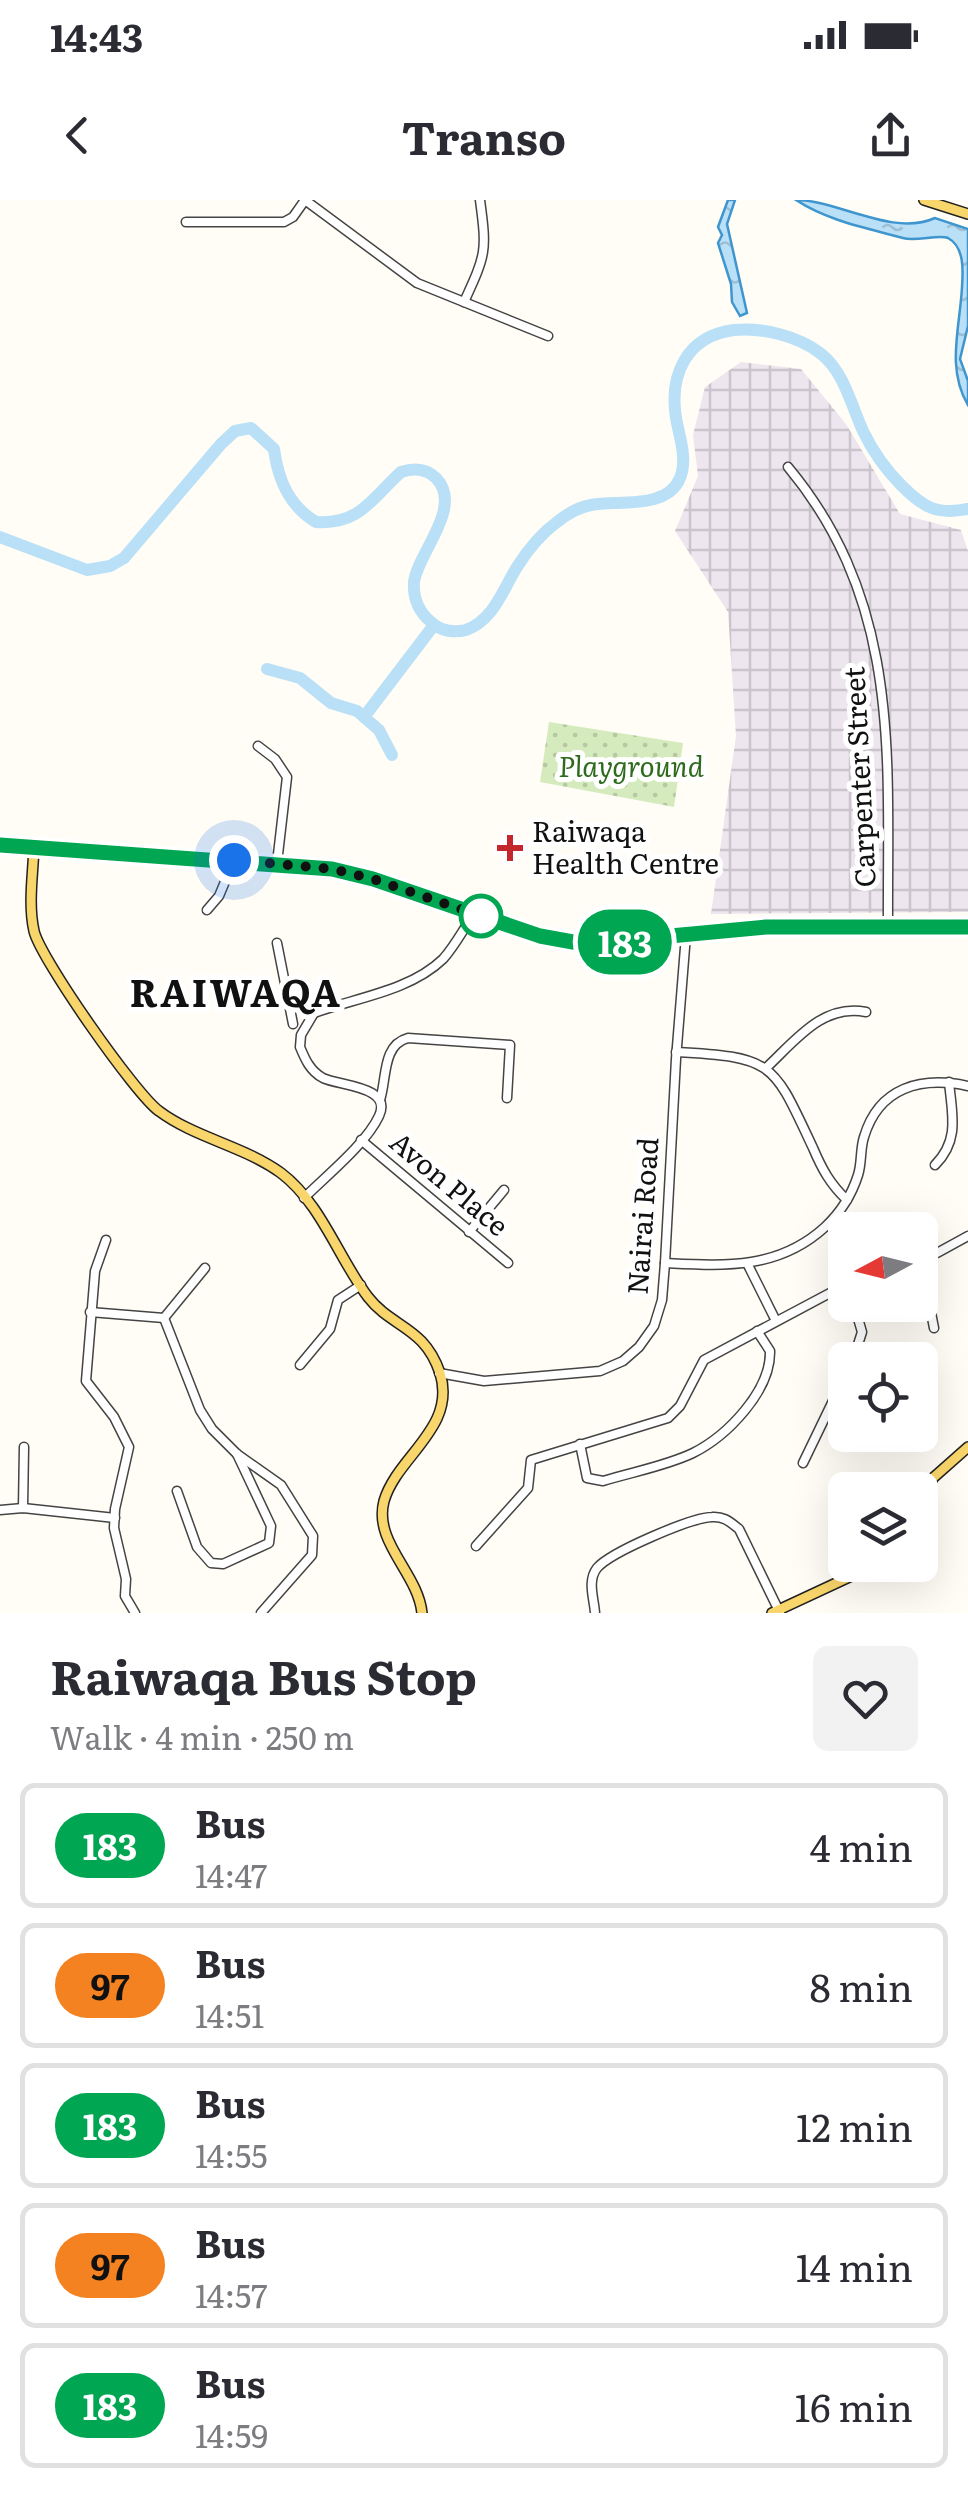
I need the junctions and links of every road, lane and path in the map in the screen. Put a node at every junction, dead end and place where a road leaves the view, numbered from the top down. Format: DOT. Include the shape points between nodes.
graph roads {
  1 [pos="305,200"];
  2 [pos="480,200"];
  3 [pos="924,200"];
  4 [pos="968,214"];
  5 [pos="186,222"];
  6 [pos="464,302"];
  7 [pos="548,336"];
  8 [pos="788,468"];
  9 [pos="258,746"];
  10 [pos="0,845"];
  11 [pos="34,847"];
  12 [pos="234,860"];
  13 [pos="277,863"];
  14 [pos="207,910"];
  15 [pos="474,914"];
  16 [pos="888,927"];
  17 [pos="968,927"];
  18 [pos="686,935"];
  19 [pos="277,942"];
  20 [pos="866,1012"];
  21 [pos="293,1024"];
  22 [pos="676,1052"];
  23 [pos="766,1068"];
  24 [pos="949,1082"];
  25 [pos="968,1086"];
  26 [pos="506,1098"];
  27 [pos="380,1100"];
  28 [pos="361,1140"];
  29 [pos="936,1165"];
  30 [pos="504,1190"];
  31 [pos="304,1198"];
  32 [pos="846,1200"];
  33 [pos="470,1232"];
  34 [pos="968,1236"];
  35 [pos="106,1240"];
  36 [pos="938,1252"];
  37 [pos="666,1263"];
  38 [pos="508,1264"];
  39 [pos="748,1265"];
  40 [pos="206,1268"];
  41 [pos="360,1285"];
  42 [pos="828,1295"];
  43 [pos="90,1312"];
  44 [pos="164,1318"];
  45 [pos="776,1321"];
  46 [pos="933,1322"];
  47 [pos="934,1328"];
  48 [pos="757,1331"];
  49 [pos="300,1366"];
  50 [pos="440,1373"];
  51 [pos="828,1410"];
  52 [pos="580,1444"];
  53 [pos="968,1447"];
  54 [pos="24,1448"];
  55 [pos="237,1454"];
  56 [pos="802,1463"];
  57 [pos="938,1474"];
  58 [pos="178,1491"];
  59 [pos="24,1508"];
  60 [pos="0,1510"];
  61 [pos="115,1518"];
  62 [pos="476,1546"];
  63 [pos="840,1582"];
  64 [pos="777,1612"];
  65 [pos="135,1613"];
  66 [pos="261,1613"];
  67 [pos="422,1613"];
  68 [pos="595,1613"];
  1 -- 5 [label="street" via="284,222"];
  1 -- 6 [label="street" via="417,282"];
  2 -- 6 [label="street" via="484,260"];
  3 -- 4 [label="main road"];
  6 -- 7 [label="street"];
  8 -- 16 [label="street, Carpenter Street" via="824,519 875,641 886,705"];
  9 -- 13 [label="street" via="287,777"];
  10 -- 11 [label="main road"];
  11 -- 12 [label="main road"];
  11 -- 31 [label="main road" via="31,901 40,947 135,1086 160,1113 281,1173"];
  12 -- 13 [label="main road"];
  12 -- 14 [label="street"];
  13 -- 15 [label="main road" via="373,879"];
  15 -- 18 [label="main road" via="584,944"];
  15 -- 27 [label="street" via="428,970 314,1013 307,1024 300,1047 313,1071"];
  16 -- 17 [label="main road"];
  16 -- 18 [label="main road"];
  18 -- 22 [label="street, Nairai Road"];
  19 -- 21 [label="street"];
  20 -- 23 [label="street" via="848,1008 818,1020"];
  22 -- 23 [label="street" via="724,1055"];
  22 -- 37 [label="street, Nairai Road"];
  23 -- 32 [label="street" via="785,1086 825,1176"];
  24 -- 25 [label="street"];
  24 -- 29 [label="street" via="953,1133"];
  24 -- 32 [label="street" via="920,1082 880,1106 862,1140 859,1174"];
  26 -- 27 [label="street" via="510,1045 408,1038 390,1053"];
  27 -- 28 [label="street" via="379,1116"];
  28 -- 31 [label="street"];
  28 -- 33 [label="street, Avon Place"];
  30 -- 33 [label="street"];
  31 -- 41 [label="main road"];
  32 -- 39 [label="street" via="810,1238"];
  33 -- 38 [label="street, Avon Place"];
  34 -- 36 [label="street"];
  35 -- 43 [label="street"];
  37 -- 39 [label="street"];
  37 -- 50 [label="street, Nairai Road" via="654,1326 624,1361 600,1371 484,1381"];
  39 -- 45 [label="street"];
  40 -- 44 [label="street"];
  41 -- 49 [label="street" via="338,1300 330,1329"];
  41 -- 50 [label="main road" via="380,1310 418,1336"];
  42 -- 45 [label="street"];
  43 -- 44 [label="street"];
  43 -- 61 [label="street" via="86,1381 129,1446"];
  44 -- 55 [label="street" via="200,1410"];
  45 -- 48 [label="street"];
  46 -- 47 [label="street"];
  48 -- 52 [label="street" via="704,1360 668,1418"];
  48 -- 52 [label="street" via="770,1351 766,1377 730,1424 697,1451 593,1480"];
  50 -- 67 [label="main road" via="439,1412 389,1489 382,1522"];
  51 -- 56 [label="street"];
  52 -- 62 [label="street" via="531,1460 528,1488"];
  53 -- 57 [label="main road"];
  54 -- 59 [label="street"];
  55 -- 58 [label="street" via="271,1526 269,1542 210,1564 196,1547"];
  55 -- 66 [label="street" via="280,1485 315,1545"];
  59 -- 60 [label="street"];
  59 -- 61 [label="street"];
  61 -- 65 [label="street" via="124,1596"];
  63 -- 64 [label="main road"];
  64 -- 68 [label="street" via="739,1529 712,1516 596,1569 590,1584"];
}
